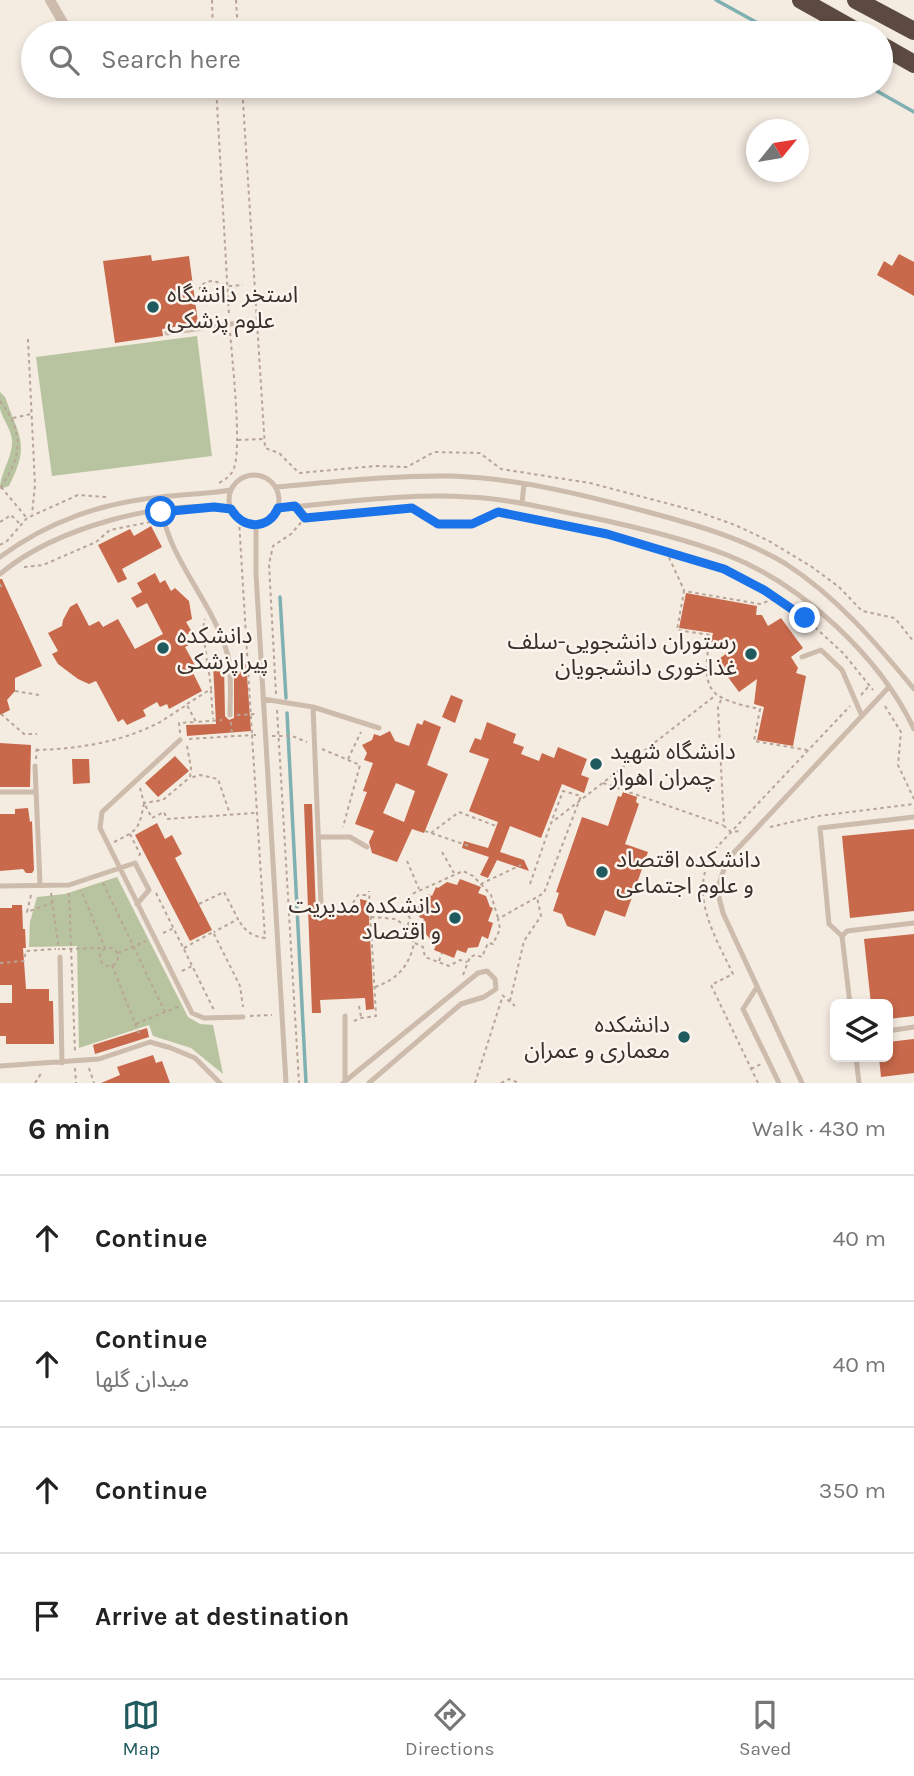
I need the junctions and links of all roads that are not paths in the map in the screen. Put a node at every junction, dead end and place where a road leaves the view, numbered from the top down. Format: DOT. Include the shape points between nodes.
graph roads {
  1 [pos="51,0"];
  2 [pos="801,0"];
  3 [pos="856,0"];
  4 [pos="62,21"];
  5 [pos="839,21"];
  6 [pos="914,31"];
  7 [pos="893,52"];
  8 [pos="914,64"];
  9 [pos="245,322"];
  10 [pos="167,332"];
  11 [pos="524,484"];
  12 [pos="276,487"];
  13 [pos="231,489"];
  14 [pos="160,497"];
  15 [pos="522,503"];
  16 [pos="278,508"];
  17 [pos="231,509"];
  18 [pos="161,512"];
  19 [pos="256,526"];
  20 [pos="0,556"];
  21 [pos="0,574"];
  22 [pos="802,657"];
  23 [pos="889,687"];
  24 [pos="914,690"];
  25 [pos="263,699"];
  26 [pos="313,708"];
  27 [pos="862,716"];
  28 [pos="231,717"];
  29 [pos="379,728"];
  30 [pos="914,729"];
  31 [pos="180,740"];
  32 [pos="36,766"];
  33 [pos="0,792"];
  34 [pos="36,792"];
  35 [pos="914,817"];
  36 [pos="319,837"];
  37 [pos="367,847"];
  38 [pos="119,867"];
  39 [pos="40,884"];
  40 [pos="0,886"];
  41 [pos="137,904"];
  42 [pos="321,904"];
  43 [pos="914,923"];
  44 [pos="842,936"];
  45 [pos="60,957"];
  46 [pos="757,987"];
  47 [pos="849,999"];
  48 [pos="345,1016"];
  49 [pos="243,1017"];
  50 [pos="914,1027"];
  51 [pos="893,1030"];
  52 [pos="857,1062"];
  53 [pos="62,1063"];
  54 [pos="0,1066"];
  55 [pos="344,1082"];
  56 [pos="220,1083"];
  57 [pos="286,1083"];
  58 [pos="369,1083"];
  59 [pos="779,1083"];
  60 [pos="802,1083"];
  61 [pos="859,1083"];
  1 -- 4 [label="street"];
  2 -- 5 [label="highway"];
  3 -- 6 [label="highway"];
  7 -- 8 [label="highway"];
  9 -- 10 [label="lane"];
  11 -- 12 [label="lane" via="451,476"];
  11 -- 15 [label="lane"];
  11 -- 24 [label="lane" via="682,521 745,542 786,564 835,600"];
  12 -- 13 [label="lane" via="254,474 238,480"];
  12 -- 16 [label="lane"];
  13 -- 14 [label="lane"];
  13 -- 17 [label="lane"];
  14 -- 18 [label="lane"];
  14 -- 20 [label="lane" via="78,513"];
  15 -- 16 [label="lane" via="469,496 408,497"];
  15 -- 23 [label="lane" via="676,538 730,556 775,580 817,611 864,654"];
  16 -- 19 [label="lane" via="272,519"];
  17 -- 18 [label="lane"];
  17 -- 19 [label="lane" via="239,520"];
  18 -- 21 [label="lane" via="93,526 49,543"];
  18 -- 28 [label="lane" via="170,541 209,611 228,657"];
  19 -- 25 [label="lane"];
  22 -- 27 [label="lane" via="821,650 842,670"];
  23 -- 27 [label="lane"];
  23 -- 30 [label="lane"];
  25 -- 26 [label="lane"];
  25 -- 57 [label="lane"];
  26 -- 29 [label="lane"];
  26 -- 36 [label="lane"];
  27 -- 46 [label="lane" via="727,860 718,890 723,913"];
  31 -- 38 [label="lane" via="102,812 100,828"];
  32 -- 34 [label="lane"];
  33 -- 34 [label="lane"];
  34 -- 39 [label="lane"];
  35 -- 44 [label="lane" via="820,828 829,924"];
  36 -- 37 [label="lane" via="350,837"];
  36 -- 42 [label="lane"];
  38 -- 39 [label="lane" via="69,885"];
  38 -- 41 [label="lane"];
  38 -- 41 [label="lane" via="135,863 149,890"];
  39 -- 40 [label="lane"];
  41 -- 49 [label="lane" via="192,1013 204,1018"];
  43 -- 44 [label="lane" via="847,931"];
  44 -- 47 [label="lane"];
  45 -- 53 [label="lane"];
  46 -- 59 [label="lane" via="743,1009"];
  46 -- 60 [label="lane"];
  48 -- 55 [label="lane"];
  50 -- 51 [label="lane"];
  52 -- 61 [label="lane"];
  53 -- 54 [label="lane"];
  53 -- 56 [label="lane" via="99,1059 150,1042 195,1058"];
  55 -- 58 [label="lane" via="478,973 486,971 495,979 496,989 461,1004"];
}
